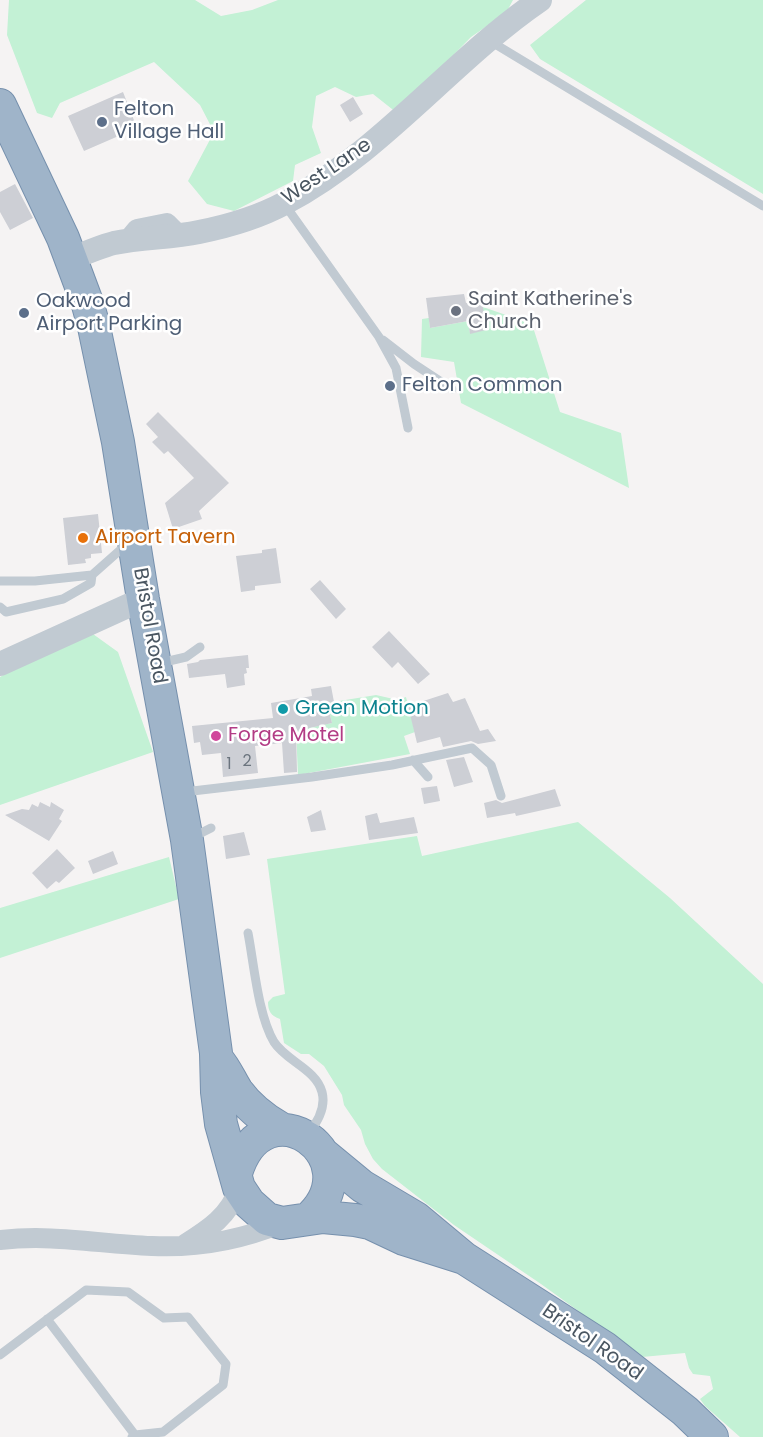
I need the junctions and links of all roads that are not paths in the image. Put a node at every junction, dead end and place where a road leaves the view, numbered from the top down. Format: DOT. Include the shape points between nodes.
graph roads {
  1 [pos="540,0"];
  2 [pos="488,40"];
  3 [pos="6,125"];
  4 [pos="284,203"];
  5 [pos="763,206"];
  6 [pos="71,259"];
  7 [pos="379,337"];
  8 [pos="452,389"];
  9 [pos="408,428"];
  10 [pos="134,538"];
  11 [pos="92,575"];
  12 [pos="0,581"];
  13 [pos="143,599"];
  14 [pos="0,607"];
  15 [pos="200,647"];
  16 [pos="0,664"];
  17 [pos="155,664"];
  18 [pos="413,760"];
  19 [pos="428,777"];
  20 [pos="179,792"];
  21 [pos="501,795"];
  22 [pos="248,933"];
  23 [pos="217,1059"];
  24 [pos="303,1139"];
  25 [pos="238,1181"];
  26 [pos="295,1221"];
  27 [pos="0,1240"];
  28 [pos="183,1245"];
  29 [pos="464,1258"];
  30 [pos="47,1319"];
  31 [pos="0,1355"];
  32 [pos="133,1436"];
  33 [pos="712,1437"];
  1 -- 2 [label="street, West Lane"];
  2 -- 4 [label="street, West Lane" via="395,124 315,185"];
  2 -- 5 [label="lane"];
  3 -- 6 [label="highway, Bristol Road"];
  4 -- 6 [label="street, West Lane" via="240,222 198,233 98,248"];
  4 -- 7 [label="lane"];
  6 -- 10 [label="highway, Bristol Road" via="94,327"];
  7 -- 8 [label="lane"];
  7 -- 9 [label="lane" via="396,368"];
  10 -- 11 [label="lane"];
  10 -- 13 [label="highway, Bristol Road"];
  11 -- 12 [label="lane"];
  11 -- 14 [label="lane" via="91,583 63,599 6,612"];
  13 -- 16 [label="street"];
  13 -- 17 [label="highway, Bristol Road"];
  15 -- 17 [label="lane" via="186,657"];
  17 -- 20 [label="highway, Bristol Road"];
  18 -- 19 [label="lane"];
  18 -- 20 [label="lane" via="312,777"];
  18 -- 21 [label="lane" via="472,748 491,765"];
  20 -- 23 [label="highway, Bristol Road" via="199,834"];
  22 -- 24 [label="lane" via="269,1030 282,1051 311,1074 322,1091 316,1125"];
  23 -- 24 [label="highway, Bristol Road" via="250,1105 267,1120"];
  23 -- 25 [label="highway, Bristol Road" via="221,1124"];
  24 -- 25 [label="highway" via="266,1133 240,1160"];
  24 -- 26 [label="highway" via="328,1168 330,1188 318,1210"];
  24 -- 29 [label="highway, Bristol Road" via="362,1186 416,1218"];
  25 -- 26 [label="highway" via="249,1203 267,1219"];
  25 -- 28 [label="street" via="232,1205 220,1220"];
  26 -- 28 [label="street" via="254,1235"];
  26 -- 29 [label="highway, Bristol Road" via="336,1217 363,1221"];
  27 -- 28 [label="street" via="60,1238"];
  29 -- 33 [label="highway, Bristol Road" via="604,1348"];
  30 -- 31 [label="lane"];
  30 -- 32 [label="lane"];
  30 -- 32 [label="lane" via="86,1290 128,1292 164,1318 184,1316 196,1324 226,1364 223,1385 163,1432"];
}
